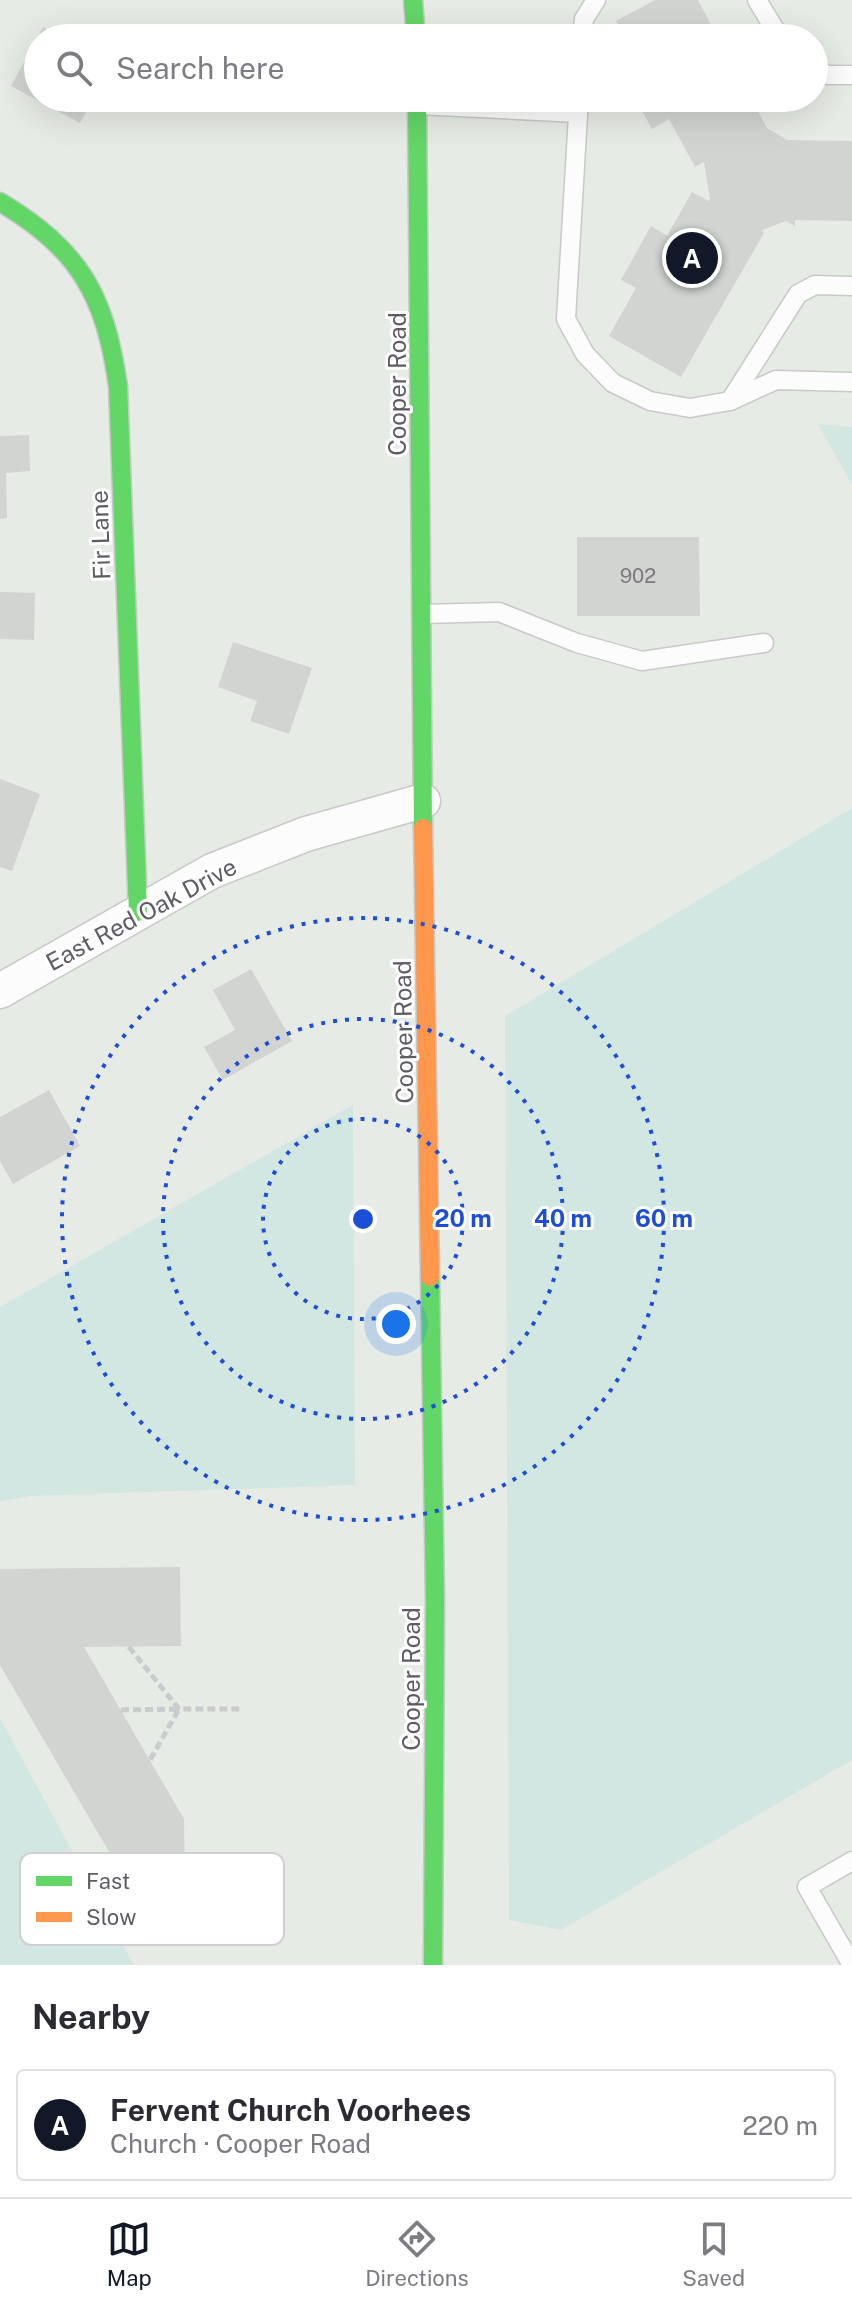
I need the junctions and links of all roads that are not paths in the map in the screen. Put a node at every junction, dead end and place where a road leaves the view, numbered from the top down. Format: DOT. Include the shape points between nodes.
graph roads {
  1 [pos="413,0"];
  2 [pos="596,0"];
  3 [pos="757,0"];
  4 [pos="415,24"];
  5 [pos="583,24"];
  6 [pos="772,24"];
  7 [pos="828,75"];
  8 [pos="852,75"];
  9 [pos="418,112"];
  10 [pos="578,112"];
  11 [pos="0,202"];
  12 [pos="852,286"];
  13 [pos="852,382"];
  14 [pos="730,401"];
  15 [pos="422,614"];
  16 [pos="764,643"];
  17 [pos="423,801"];
  18 [pos="138,912"];
  19 [pos="0,991"];
  20 [pos="852,1861"];
  21 [pos="433,1965"];
  22 [pos="852,1965"];
  1 -- 4 [label="street"];
  2 -- 5 [label="lane"];
  3 -- 6 [label="lane"];
  7 -- 8 [label="lane"];
  9 -- 15 [label="street, Cooper Road"];
  10 -- 14 [label="lane" via="566,319 585,354 613,383 650,401 690,408"];
  11 -- 18 [label="street, Fir Lane" via="61,245 86,279 108,328 118,386"];
  12 -- 14 [label="lane" via="815,285 798,294"];
  13 -- 14 [label="lane" via="776,380"];
  15 -- 16 [label="lane" via="499,612 577,643 642,661"];
  15 -- 17 [label="street, Cooper Road"];
  17 -- 18 [label="street, East Red Oak Drive" via="306,834 212,871"];
  17 -- 21 [label="street, Cooper Road" via="435,1601"];
  18 -- 19 [label="street, East Red Oak Drive"];
  20 -- 22 [label="lane" via="807,1887"];
}
